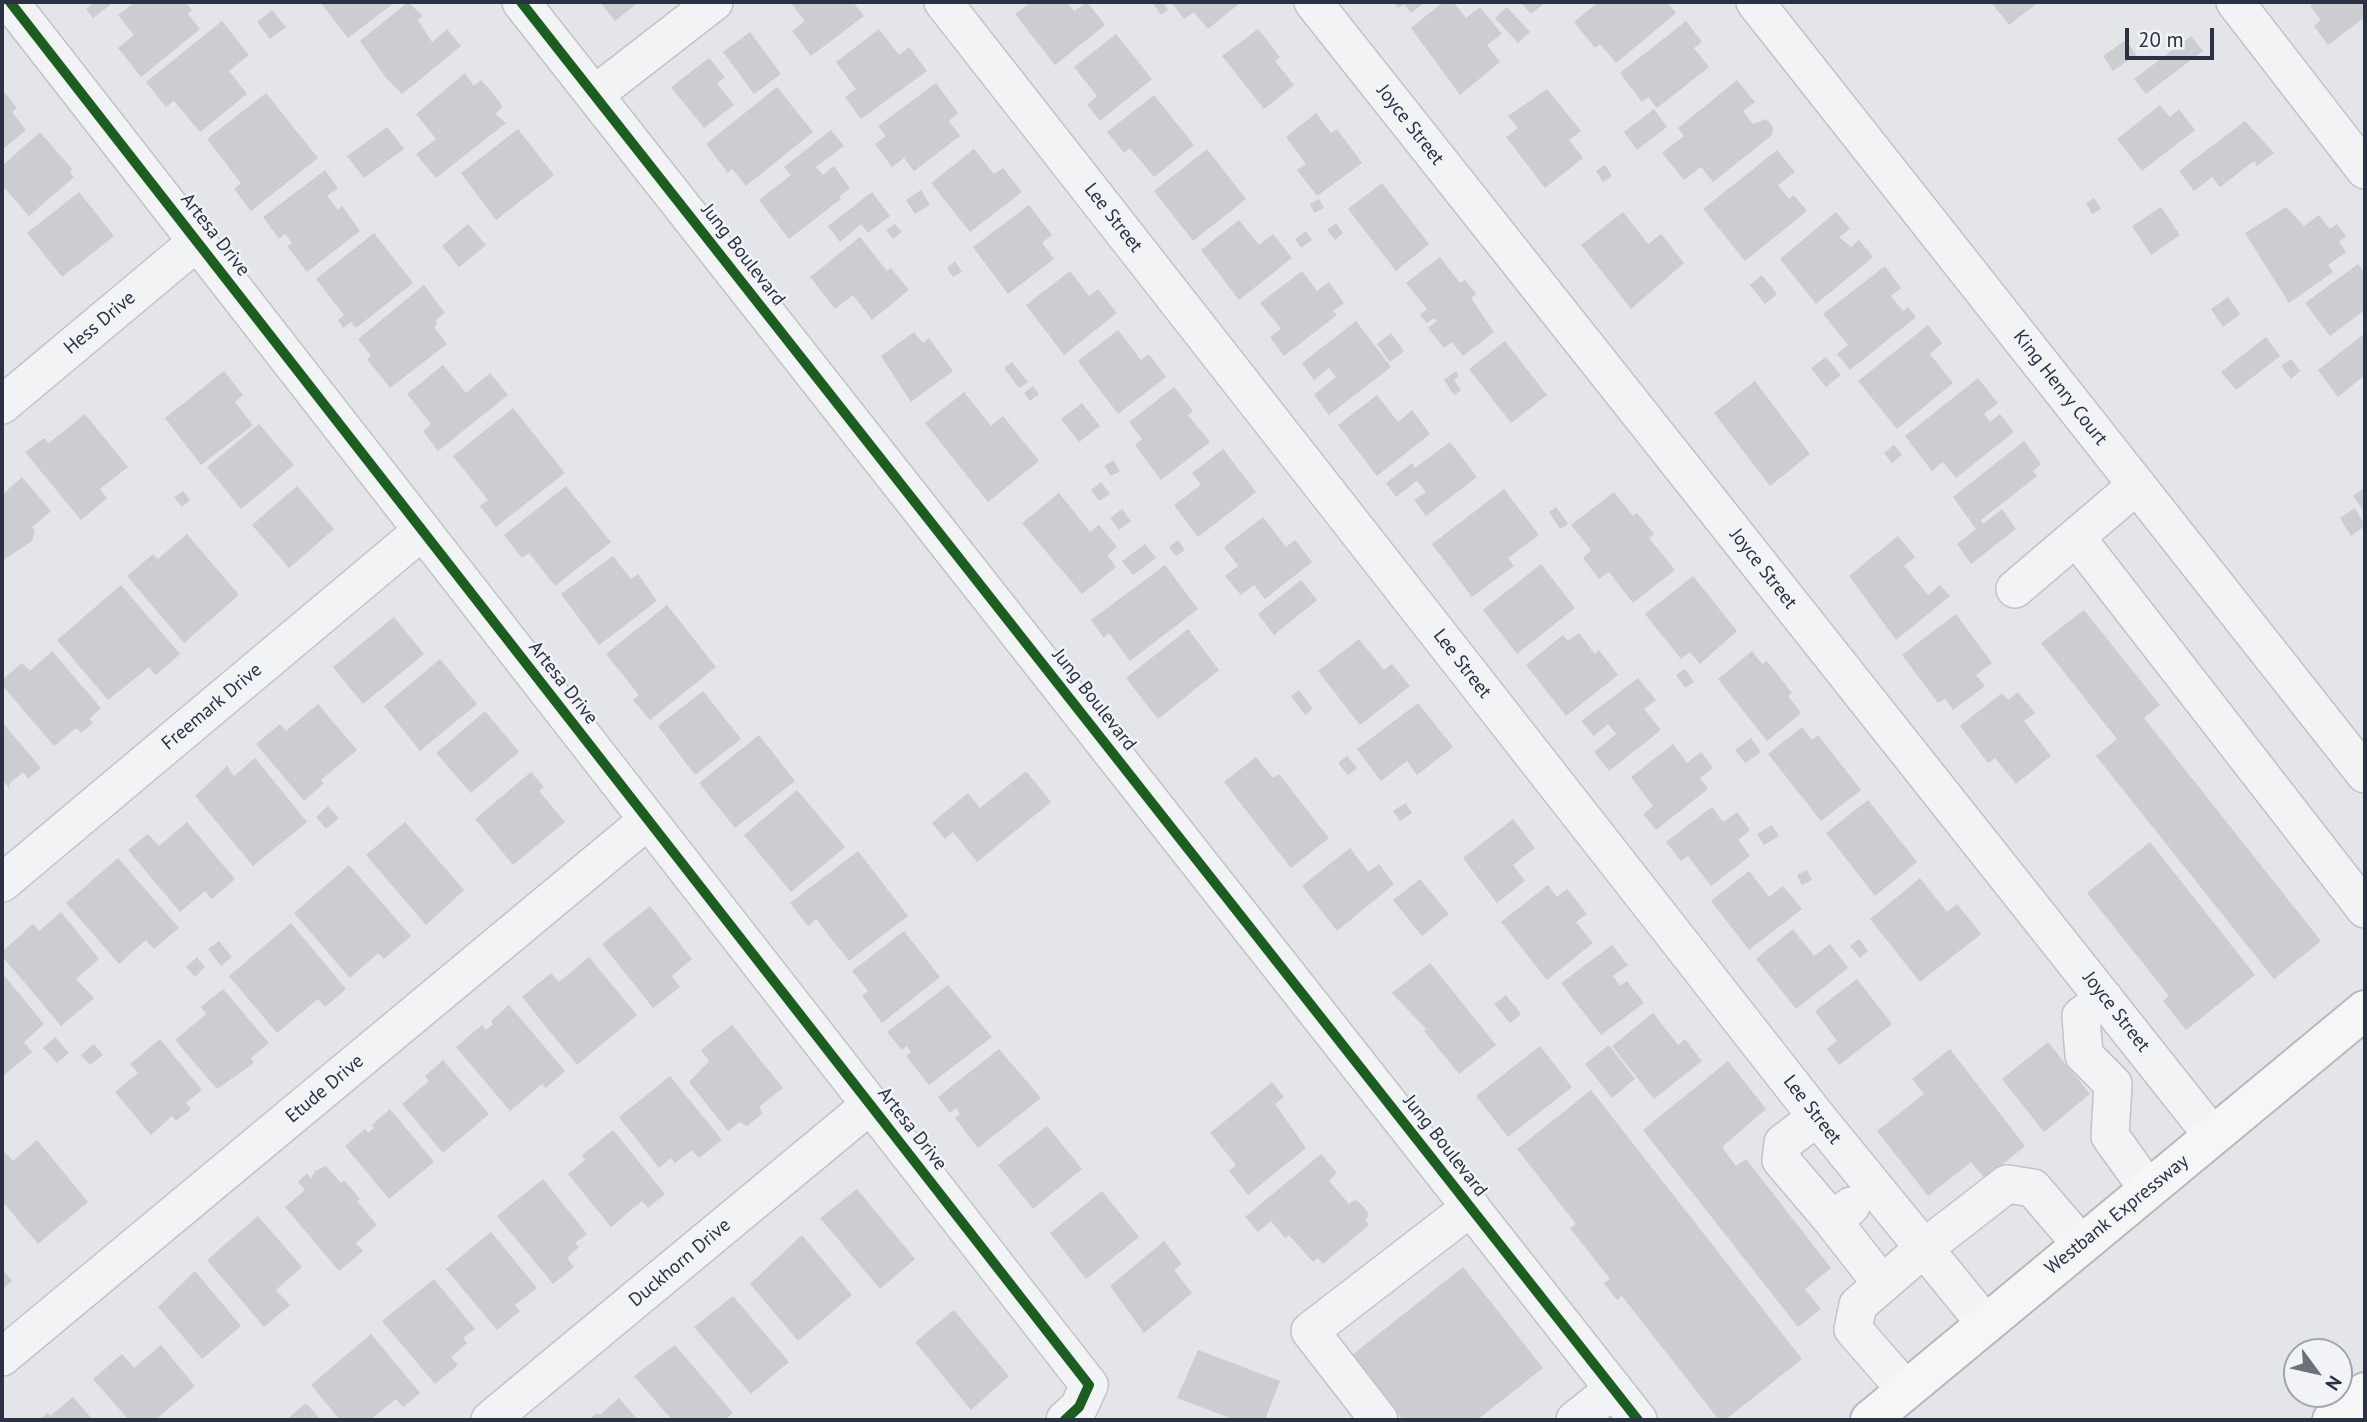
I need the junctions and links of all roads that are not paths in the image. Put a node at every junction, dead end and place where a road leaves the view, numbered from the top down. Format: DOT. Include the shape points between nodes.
graph roads {
  1 [pos="10,2"];
  2 [pos="522,2"];
  3 [pos="714,2"];
  4 [pos="943,2"];
  5 [pos="1313,2"];
  6 [pos="1755,2"];
  7 [pos="2235,2"];
  8 [pos="594,95"];
  9 [pos="2365,170"];
  10 [pos="198,241"];
  11 [pos="2,405"];
  12 [pos="2137,485"];
  13 [pos="422,531"];
  14 [pos="2077,537"];
  15 [pos="2015,589"];
  16 [pos="2365,774"];
  17 [pos="648,820"];
  18 [pos="2,883"];
  19 [pos="2365,909"];
  20 [pos="2104,998"];
  21 [pos="2365,1010"];
  22 [pos="2150,1056"];
  23 [pos="2113,1084"];
  24 [pos="870,1105"];
  25 [pos="1817,1117"];
  26 [pos="2213,1136"];
  27 [pos="1874,1188"];
  28 [pos="2148,1189"];
  29 [pos="1471,1207"];
  30 [pos="1832,1220"];
  31 [pos="2081,1244"];
  32 [pos="1923,1249"];
  33 [pos="1882,1284"];
  34 [pos="1985,1323"];
  35 [pos="2,1357"];
  36 [pos="1614,1389"];
  37 [pos="2365,1392"];
  38 [pos="1898,1405"];
  39 [pos="490,1420"];
  40 [pos="1065,1420"];
  41 [pos="1379,1420"];
  42 [pos="1575,1420"];
  43 [pos="1638,1420"];
  44 [pos="1870,1420"];
  45 [pos="2332,1420"];
  1 -- 10 [label="street, Artesa Drive"];
  2 -- 8 [label="street, Jung Boulevard"];
  3 -- 8 [label="street"];
  4 -- 25 [label="street, Lee Street"];
  5 -- 20 [label="street, Joyce Street"];
  6 -- 12 [label="street, King Henry Court"];
  7 -- 9 [label="street"];
  8 -- 29 [label="street, Jung Boulevard"];
  10 -- 11 [label="street, Hess Drive"];
  10 -- 13 [label="street, Artesa Drive"];
  12 -- 14 [label="street"];
  12 -- 16 [label="street, King Henry Court"];
  13 -- 17 [label="street, Artesa Drive"];
  13 -- 18 [label="street, Freemark Drive"];
  14 -- 15 [label="street"];
  14 -- 19 [label="street"];
  17 -- 24 [label="street, Artesa Drive"];
  17 -- 35 [label="street, Etude Drive"];
  20 -- 22 [label="street, Joyce Street"];
  20 -- 23 [label="street" via="2081,1016 2084,1055"];
  21 -- 26 [label="highway, Westbank Expressway"];
  22 -- 23 [label="street"];
  22 -- 26 [label="street, Joyce Street"];
  23 -- 28 [label="street" via="2110,1136"];
  24 -- 39 [label="street, Duckhorn Drive"];
  24 -- 40 [label="street, Artesa Drive" via="1089,1385 1080,1406"];
  25 -- 27 [label="street, Lee Street"];
  25 -- 30 [label="street" via="1783,1143 1781,1160"];
  26 -- 28 [label="highway, Westbank Expressway"];
  27 -- 30 [label="street"];
  27 -- 32 [label="street, Lee Street"];
  28 -- 31 [label="highway, Westbank Expressway"];
  29 -- 36 [label="street, Jung Boulevard"];
  29 -- 41 [label="street" via="1310,1331"];
  30 -- 33 [label="street"];
  31 -- 32 [label="street" via="2033,1188 2007,1184"];
  31 -- 34 [label="highway, Westbank Expressway"];
  32 -- 33 [label="street"];
  32 -- 34 [label="street, Lee Street"];
  33 -- 38 [label="street" via="1858,1305 1853,1329"];
  34 -- 38 [label="highway, Westbank Expressway"];
  36 -- 42 [label="street"];
  36 -- 43 [label="street, Jung Boulevard"];
  37 -- 45 [label="highway"];
  38 -- 44 [label="highway, Westbank Expressway"];
}
